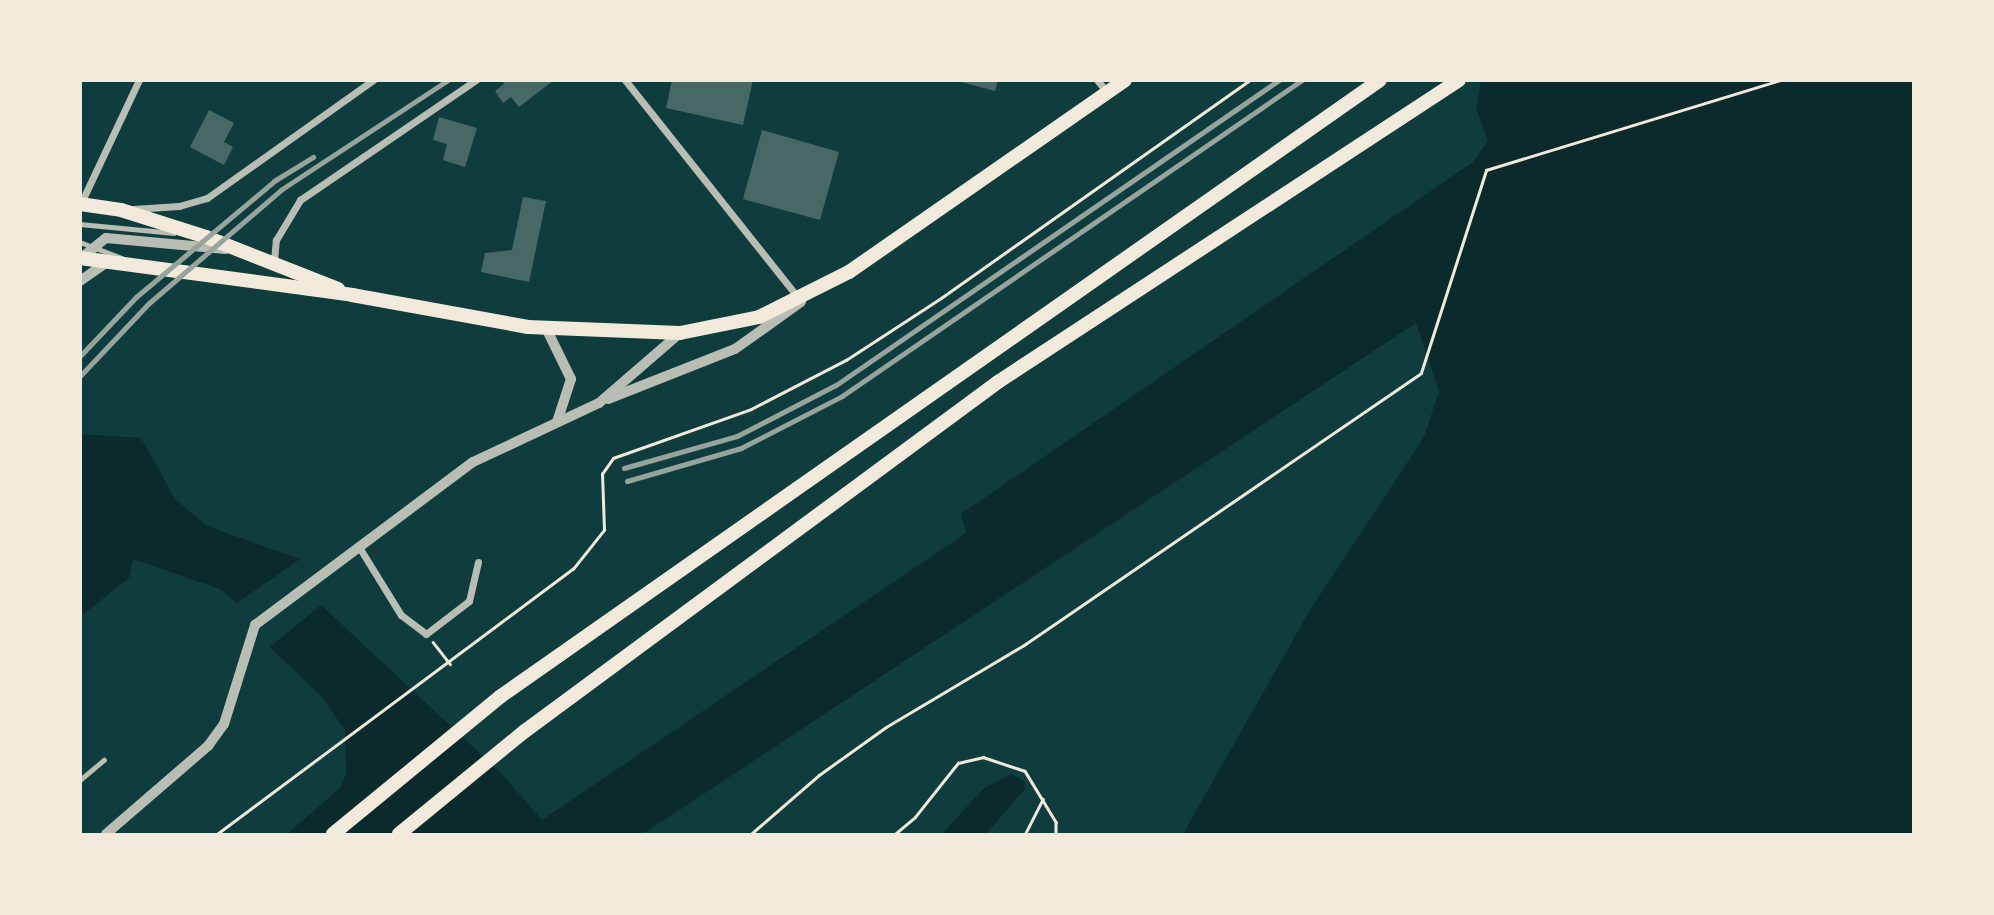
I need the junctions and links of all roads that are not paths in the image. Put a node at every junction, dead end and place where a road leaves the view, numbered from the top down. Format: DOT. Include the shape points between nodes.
graph roads {
  1 [pos="139,80"];
  2 [pos="373,80"];
  3 [pos="476,80"];
  4 [pos="625,80"];
  5 [pos="1097,80"];
  6 [pos="1125,80"];
  7 [pos="1380,80"];
  8 [pos="1454,84"];
  9 [pos="1107,93"];
  10 [pos="81,204"];
  11 [pos="121,210"];
  12 [pos="80,224"];
  13 [pos="206,237"];
  14 [pos="80,242"];
  15 [pos="96,245"];
  16 [pos="246,251"];
  17 [pos="81,259"];
  18 [pos="107,261"];
  19 [pos="274,261"];
  20 [pos="137,265"];
  21 [pos="80,281"];
  22 [pos="822,286"];
  23 [pos="352,295"];
  24 [pos="799,299"];
  25 [pos="546,328"];
  26 [pos="680,333"];
  27 [pos="599,403"];
  28 [pos="557,422"];
  29 [pos="359,547"];
  30 [pos="478,562"];
  31 [pos="104,760"];
  32 [pos="80,780"];
  33 [pos="106,835"];
  34 [pos="333,835"];
  35 [pos="399,835"];
  1 -- 10 [label="street"];
  2 -- 11 [label="street" via="207,198 179,206"];
  3 -- 19 [label="street" via="300,200 276,240"];
  4 -- 24 [label="street"];
  5 -- 9 [label="street"];
  6 -- 9 [label="main road"];
  7 -- 34 [label="main road" via="501,695"];
  8 -- 35 [label="main road" via="998,382 525,731"];
  9 -- 22 [label="main road"];
  10 -- 11 [label="main road"];
  11 -- 13 [label="main road"];
  12 -- 13 [label="lane"];
  13 -- 16 [label="main road"];
  14 -- 15 [label="lane"];
  15 -- 16 [label="street" via="106,238 127,238"];
  15 -- 17 [label="street"];
  15 -- 20 [label="lane"];
  16 -- 19 [label="main road"];
  17 -- 18 [label="main road"];
  18 -- 20 [label="main road"];
  18 -- 21 [label="street"];
  19 -- 23 [label="main road"];
  20 -- 23 [label="main road"];
  22 -- 24 [label="main road"];
  22 -- 27 [label="street" via="735,349"];
  23 -- 25 [label="main road"];
  24 -- 26 [label="main road" via="759,317"];
  25 -- 26 [label="main road"];
  25 -- 28 [label="street" via="570,379"];
  26 -- 27 [label="street"];
  27 -- 28 [label="street"];
  28 -- 29 [label="street" via="472,462"];
  29 -- 30 [label="street" via="401,615 426,634 468,601"];
  29 -- 33 [label="street" via="255,625 246,641 224,724 208,746"];
  31 -- 32 [label="lane"];
}
